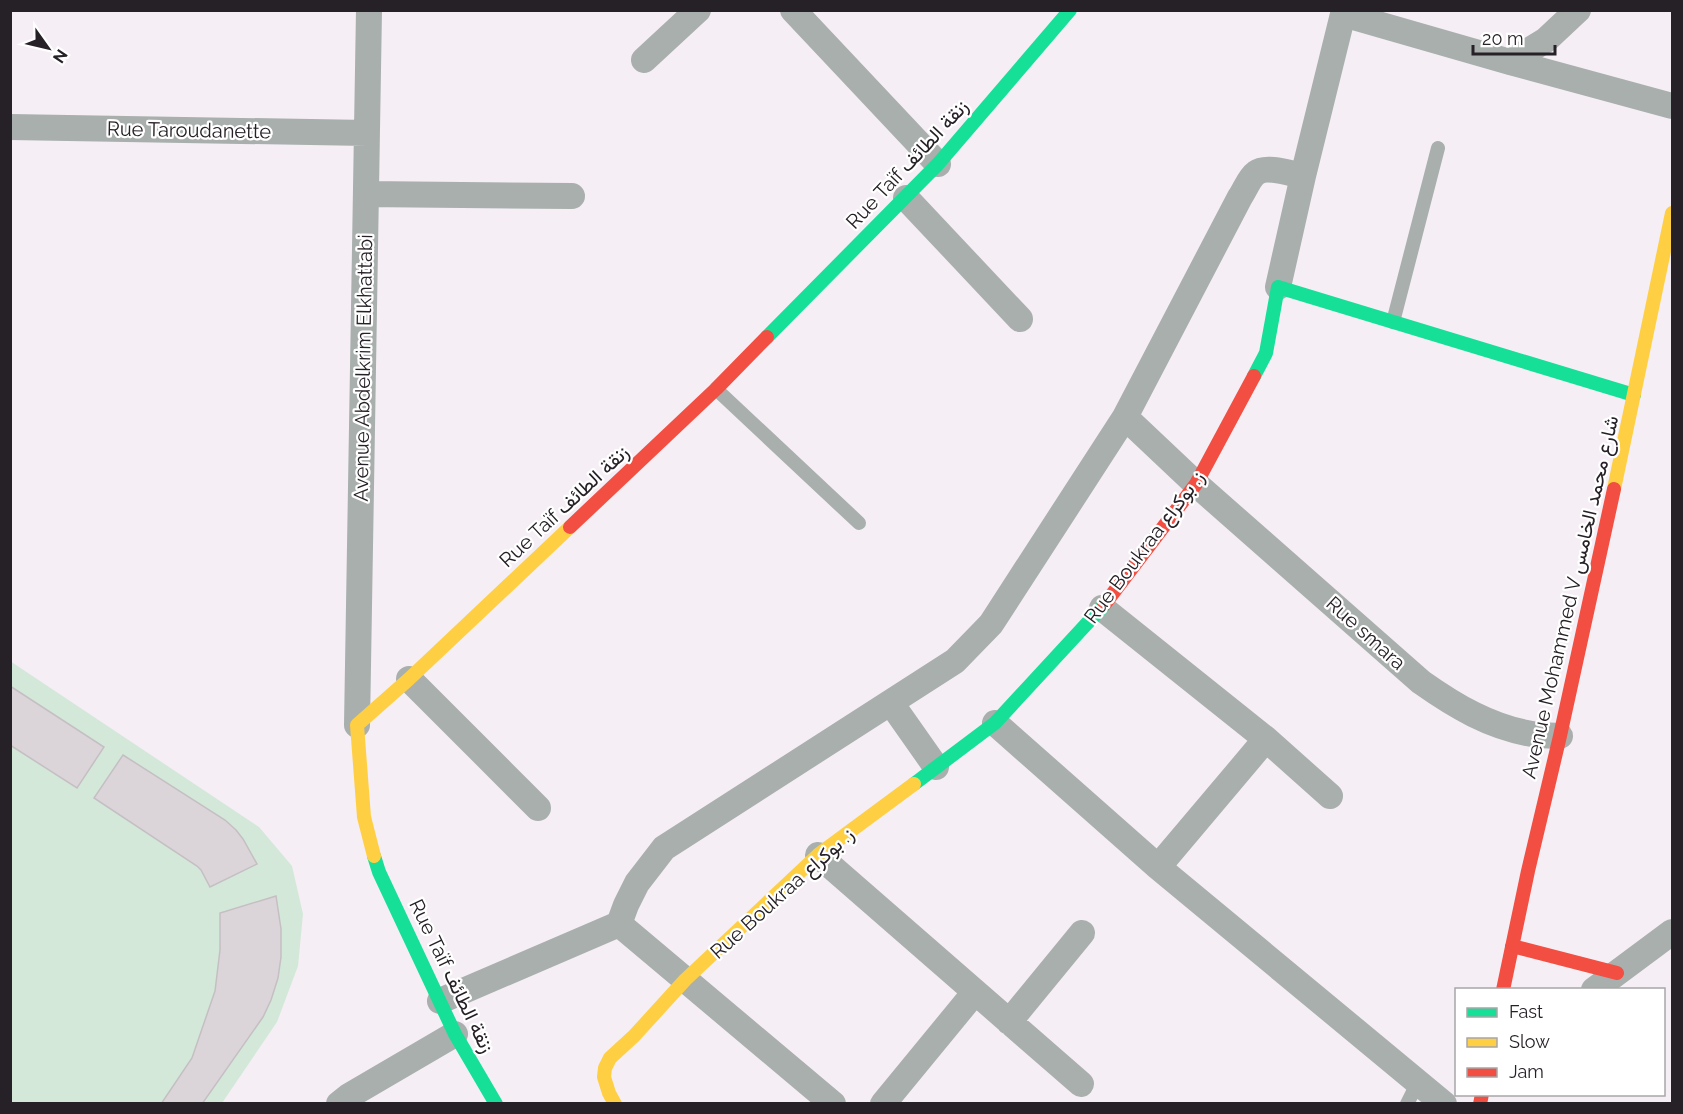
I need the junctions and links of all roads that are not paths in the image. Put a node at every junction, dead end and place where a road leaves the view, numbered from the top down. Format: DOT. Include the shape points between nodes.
graph roads {
  1 [pos="369,10"];
  2 [pos="698,10"];
  3 [pos="793,10"];
  4 [pos="1070,10"];
  5 [pos="1578,10"];
  6 [pos="1344,12"];
  7 [pos="644,60"];
  8 [pos="1510,62"];
  9 [pos="1672,106"];
  10 [pos="10,127"];
  11 [pos="367,133"];
  12 [pos="1438,148"];
  13 [pos="938,164"];
  14 [pos="1304,176"];
  15 [pos="366,194"];
  16 [pos="572,196"];
  17 [pos="906,198"];
  18 [pos="1672,213"];
  19 [pos="1278,288"];
  20 [pos="1020,319"];
  21 [pos="1394,322"];
  22 [pos="716,388"];
  23 [pos="1635,395"];
  24 [pos="1125,417"];
  25 [pos="1196,484"];
  26 [pos="859,524"];
  27 [pos="1102,608"];
  28 [pos="409,680"];
  29 [pos="891,703"];
  30 [pos="995,723"];
  31 [pos="357,725"];
  32 [pos="1560,736"];
  33 [pos="1266,739"];
  34 [pos="936,767"];
  35 [pos="1330,796"];
  36 [pos="538,808"];
  37 [pos="819,855"];
  38 [pos="1158,867"];
  39 [pos="619,924"];
  40 [pos="1672,932"];
  41 [pos="1082,933"];
  42 [pos="1512,946"];
  43 [pos="1617,973"];
  44 [pos="685,980"];
  45 [pos="1503,988"];
  46 [pos="1597,988"];
  47 [pos="975,992"];
  48 [pos="440,1001"];
  49 [pos="1009,1022"];
  50 [pos="455,1034"];
  51 [pos="1081,1084"];
  52 [pos="1413,1093"];
  53 [pos="347,1101"];
  54 [pos="496,1104"];
  55 [pos="615,1104"];
  56 [pos="833,1104"];
  57 [pos="884,1104"];
  58 [pos="1443,1104"];
  1 -- 11 [label="street, Avenue Abdelkrim Elkhattabi"];
  2 -- 7 [label="street"];
  3 -- 13 [label="street"];
  4 -- 13 [label="street, Rue Taïf زنقة الطائف"];
  5 -- 8 [label="street" via="1546,40"];
  6 -- 8 [label="street"];
  6 -- 14 [label="street"];
  8 -- 9 [label="street"];
  10 -- 11 [label="street, Rue Taroudanette"];
  11 -- 15 [label="street, Avenue Abdelkrim Elkhattabi"];
  12 -- 21 [label="lane"];
  13 -- 17 [label="street, Rue Taïf زنقة الطائف"];
  14 -- 19 [label="street"];
  14 -- 24 [label="street" via="1264,169 1251,180"];
  15 -- 16 [label="street"];
  15 -- 31 [label="street, Avenue Abdelkrim Elkhattabi"];
  17 -- 20 [label="street"];
  17 -- 22 [label="street, Rue Taïf زنقة الطائف"];
  18 -- 23 [label="street, Avenue Mohammed V شارع محمد الخامس"];
  19 -- 21 [label="street"];
  19 -- 25 [label="street, Rue Boukraa ز. بوكراع" via="1266,353"];
  21 -- 23 [label="street"];
  22 -- 26 [label="lane"];
  22 -- 28 [label="street, Rue Taïf زنقة الطائف"];
  23 -- 32 [label="street, Avenue Mohammed V شارع محمد الخامس"];
  24 -- 25 [label="street, Rue smara"];
  24 -- 29 [label="street" via="991,624 955,661"];
  25 -- 27 [label="street, Rue Boukraa ز. بوكراع"];
  25 -- 32 [label="street, Rue smara" via="1435,692 1509,729"];
  27 -- 30 [label="street, Rue Boukraa ز. بوكراع"];
  27 -- 33 [label="street"];
  28 -- 31 [label="street, Rue Taïf زنقة الطائف"];
  28 -- 36 [label="street"];
  29 -- 34 [label="street"];
  29 -- 39 [label="street" via="664,848 637,883"];
  30 -- 34 [label="street, Rue Boukraa ز. بوكراع"];
  30 -- 38 [label="street"];
  31 -- 48 [label="street, Rue Taïf زنقة الطائف" via="369,842 379,872"];
  32 -- 42 [label="street, Avenue Mohammed V شارع محمد الخامس"];
  33 -- 35 [label="street"];
  33 -- 38 [label="street"];
  34 -- 37 [label="street, Rue Boukraa ز. بوكراع"];
  37 -- 44 [label="street, Rue Boukraa ز. بوكراع"];
  37 -- 47 [label="street"];
  38 -- 52 [label="street"];
  39 -- 44 [label="street"];
  39 -- 48 [label="street"];
  40 -- 43 [label="street"];
  41 -- 49 [label="street"];
  42 -- 43 [label="street"];
  42 -- 45 [label="street, Avenue Mohammed V شارع محمد الخامس"];
  43 -- 46 [label="street"];
  44 -- 55 [label="street, Rue Boukraa ز. بوكراع" via="610,1058 604,1077"];
  44 -- 56 [label="street"];
  47 -- 49 [label="street"];
  47 -- 57 [label="street"];
  48 -- 50 [label="street, Rue Taïf زنقة الطائف"];
  49 -- 51 [label="street"];
  50 -- 53 [label="street"];
  50 -- 54 [label="street, Rue Taïf زنقة الطائف"];
  52 -- 58 [label="street"];
}
